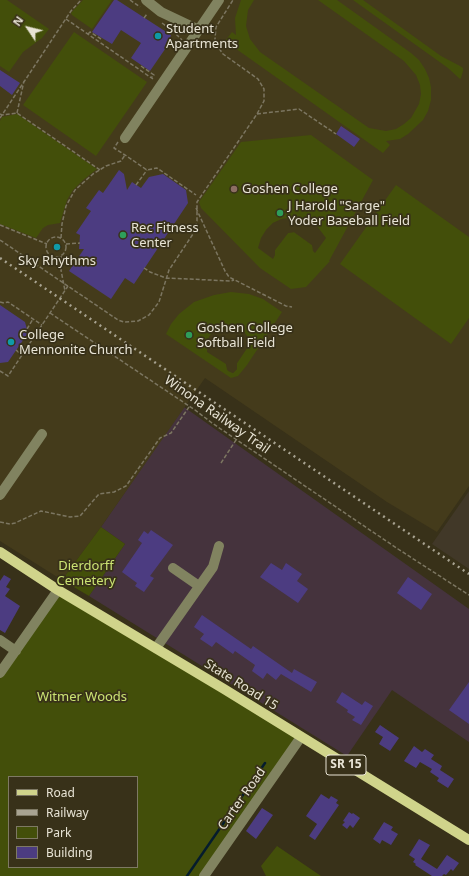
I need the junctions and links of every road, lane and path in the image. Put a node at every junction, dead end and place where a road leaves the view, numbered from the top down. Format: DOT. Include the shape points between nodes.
graph roads {
  1 [pos="81,0"];
  2 [pos="146,0"];
  3 [pos="219,0"];
  4 [pos="233,0"];
  5 [pos="148,13"];
  6 [pos="144,18"];
  7 [pos="66,19"];
  8 [pos="199,30"];
  9 [pos="88,34"];
  10 [pos="99,42"];
  11 [pos="138,69"];
  12 [pos="152,78"];
  13 [pos="25,80"];
  14 [pos="161,85"];
  15 [pos="17,113"];
  16 [pos="257,114"];
  17 [pos="1,115"];
  18 [pos="0,118"];
  19 [pos="336,134"];
  20 [pos="122,140"];
  21 [pos="125,155"];
  22 [pos="100,170"];
  23 [pos="147,170"];
  24 [pos="136,185"];
  25 [pos="196,195"];
  26 [pos="196,208"];
  27 [pos="0,225"];
  28 [pos="61,238"];
  29 [pos="0,240"];
  30 [pos="80,243"];
  31 [pos="47,244"];
  32 [pos="66,244"];
  33 [pos="61,256"];
  34 [pos="144,268"];
  35 [pos="166,278"];
  36 [pos="234,280"];
  37 [pos="63,283"];
  38 [pos="68,286"];
  39 [pos="64,291"];
  40 [pos="0,302"];
  41 [pos="292,307"];
  42 [pos="50,313"];
  43 [pos="33,319"];
  44 [pos="42,325"];
  45 [pos="26,329"];
  46 [pos="16,350"];
  47 [pos="22,355"];
  48 [pos="0,371"];
  49 [pos="190,406"];
  50 [pos="42,434"];
  51 [pos="236,440"];
  52 [pos="220,463"];
  53 [pos="0,496"];
  54 [pos="0,522"];
  55 [pos="219,546"];
  56 [pos="0,552"];
  57 [pos="173,568"];
  58 [pos="199,586"];
  59 [pos="58,590"];
  60 [pos="469,595"];
  61 [pos="0,640"];
  62 [pos="156,648"];
  63 [pos="16,650"];
  64 [pos="0,673"];
  65 [pos="300,736"];
  66 [pos="469,840"];
  67 [pos="204,876"];
  1 -- 7 [label="path"];
  2 -- 8 [label="street" via="162,12"];
  3 -- 8 [label="street"];
  4 -- 16 [label="path" via="216,27 216,44 223,54 253,74 261,84 265,96"];
  5 -- 6 [label="path"];
  7 -- 9 [label="path"];
  7 -- 13 [label="path"];
  8 -- 14 [label="street"];
  9 -- 10 [label="path"];
  9 -- 10 [label="path" via="90,32 101,39"];
  10 -- 11 [label="path"];
  11 -- 12 [label="path"];
  11 -- 12 [label="path" via="141,65 154,75"];
  12 -- 14 [label="path"];
  13 -- 15 [label="path"];
  13 -- 17 [label="path"];
  14 -- 20 [label="street"];
  15 -- 17 [label="path"];
  15 -- 22 [label="path"];
  16 -- 19 [label="path" via="299,109"];
  16 -- 26 [label="path" via="199,198"];
  17 -- 18 [label="path"];
  20 -- 21 [label="path" via="114,148"];
  21 -- 22 [label="path" via="121,161"];
  21 -- 23 [label="path"];
  22 -- 28 [label="path" via="80,184 70,197 64,215"];
  23 -- 24 [label="path"];
  23 -- 25 [label="path" via="157,168"];
  26 -- 35 [label="path" via="197,221 193,234 172,264"];
  26 -- 36 [label="path" via="225,272"];
  27 -- 31 [label="path"];
  28 -- 31 [label="path" via="51,239"];
  28 -- 32 [label="path"];
  29 -- 37 [label="path"];
  30 -- 32 [label="path"];
  31 -- 33 [label="path" via="49,253 55,257"];
  32 -- 33 [label="path"];
  33 -- 37 [label="path"];
  34 -- 35 [label="path"];
  35 -- 36 [label="path"];
  35 -- 38 [label="path" via="159,302 153,311 144,319 131,322 113,317"];
  36 -- 41 [label="path"];
  37 -- 38 [label="path"];
  37 -- 39 [label="path"];
  38 -- 39 [label="path"];
  39 -- 42 [label="path"];
  40 -- 43 [label="path" via="8,302"];
  42 -- 44 [label="path"];
  42 -- 49 [label="path, Winona Railway Trail"];
  43 -- 44 [label="path"];
  43 -- 45 [label="path"];
  44 -- 47 [label="path"];
  46 -- 47 [label="path"];
  47 -- 48 [label="path" via="8,376"];
  49 -- 51 [label="path, Winona Railway Trail"];
  49 -- 54 [label="path" via="171,433 160,438 126,486 114,492 100,494 80,516 70,517 41,512 16,523"];
  50 -- 53 [label="street"];
  51 -- 52 [label="path"];
  51 -- 60 [label="path, Winona Railway Trail"];
  55 -- 58 [label="street" via="213,567"];
  56 -- 59 [label="main road, State Road 15 / SR 15"];
  57 -- 58 [label="street"];
  58 -- 62 [label="street"];
  59 -- 62 [label="main road, State Road 15 / SR 15"];
  59 -- 63 [label="street"];
  61 -- 63 [label="street"];
  62 -- 65 [label="main road, State Road 15 / SR 15"];
  63 -- 64 [label="street"];
  65 -- 66 [label="main road, State Road 15 / SR 15"];
  65 -- 67 [label="street, Carter Road"];
}
